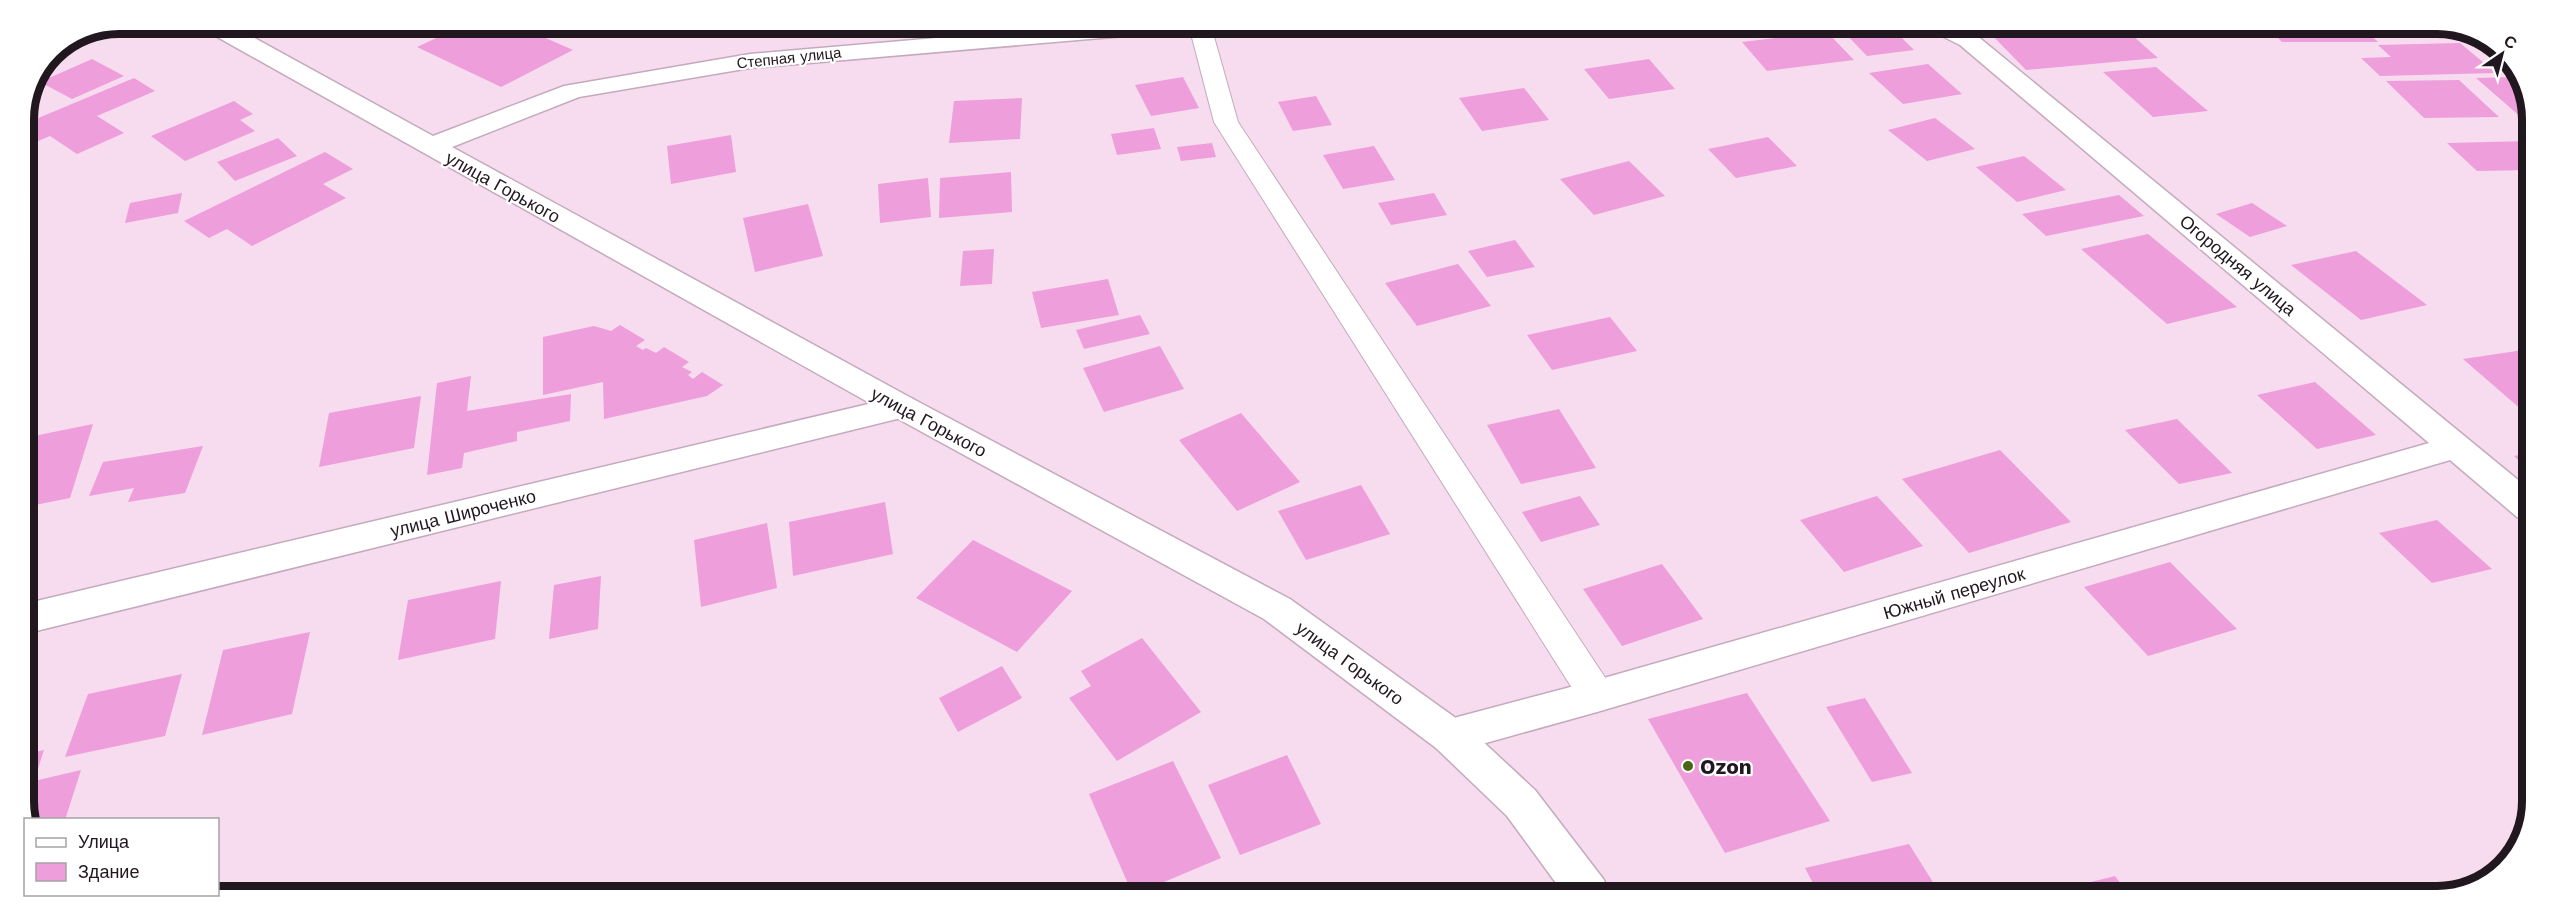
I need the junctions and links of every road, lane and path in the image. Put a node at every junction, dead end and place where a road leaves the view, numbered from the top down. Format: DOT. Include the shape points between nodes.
graph roads {
  1 [pos="231,35"];
  2 [pos="1055,35"];
  3 [pos="1202,35"];
  4 [pos="1958,35"];
  5 [pos="430,146"];
  6 [pos="902,407"];
  7 [pos="2456,447"];
  8 [pos="2522,502"];
  9 [pos="35,617"];
  10 [pos="1598,696"];
  11 [pos="1450,736"];
  12 [pos="1583,886"];
  1 -- 5 [label="street, улица Горького"];
  2 -- 5 [label="street, Степная улица" via="750,61 573,91"];
  3 -- 10 [label="lane" via="1226,122"];
  4 -- 7 [label="street, Огородняя улица"];
  5 -- 6 [label="street, улица Горького"];
  6 -- 9 [label="street, улица Широченко"];
  6 -- 11 [label="street, улица Горького" via="1277,609"];
  7 -- 8 [label="street, Огородняя улица"];
  7 -- 10 [label="street, Южный переулок"];
  10 -- 11 [label="street, Южный переулок"];
  11 -- 12 [label="street, улица Горького" via="1521,803"];
}
